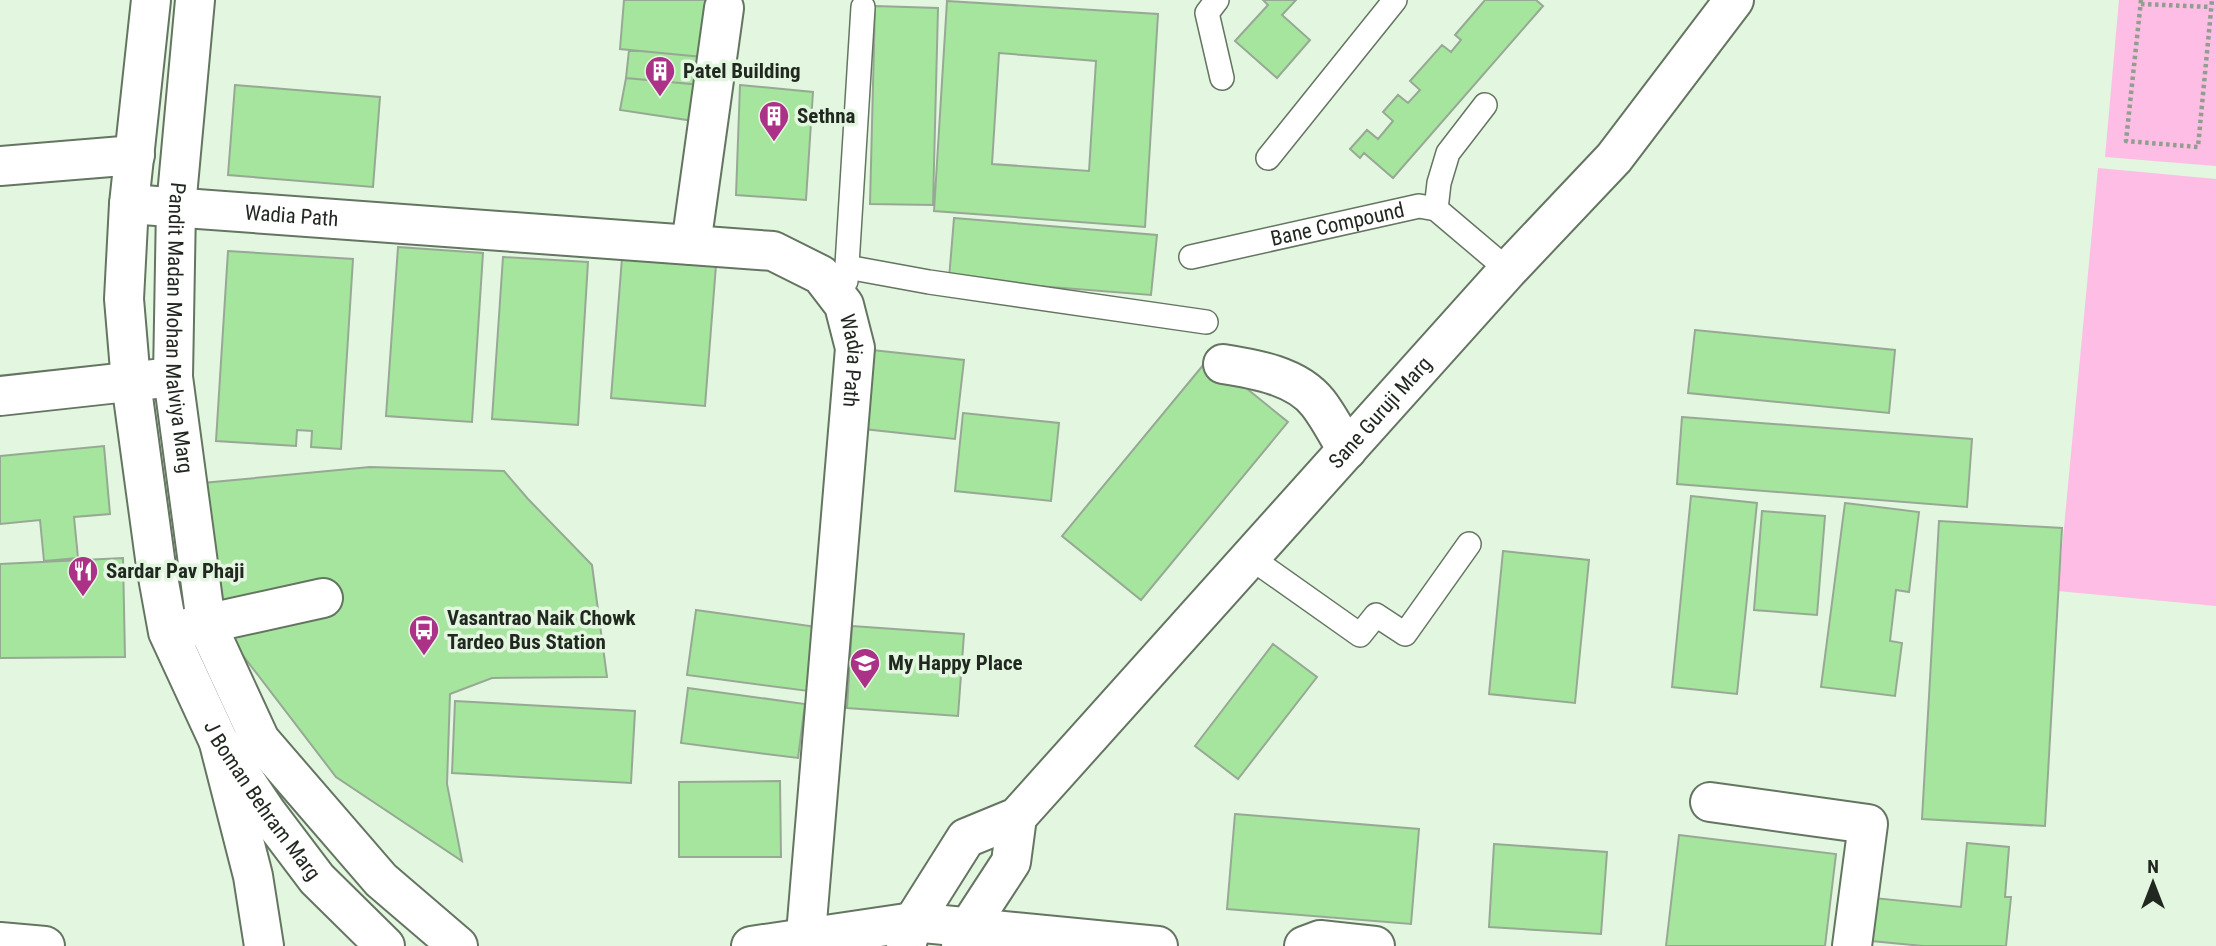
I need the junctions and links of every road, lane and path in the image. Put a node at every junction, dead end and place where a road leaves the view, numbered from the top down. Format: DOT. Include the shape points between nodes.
graph roads {
  1 [pos="151,0"];
  2 [pos="195,0"];
  3 [pos="1217,0"];
  4 [pos="1395,0"];
  5 [pos="1734,0"];
  6 [pos="2212,0"];
  7 [pos="2141,2"];
  8 [pos="863,7"];
  9 [pos="2211,7"];
  10 [pos="724,8"];
  11 [pos="1222,78"];
  12 [pos="1485,105"];
  13 [pos="135,155"];
  14 [pos="1268,158"];
  15 [pos="0,166"];
  16 [pos="129,204"];
  17 [pos="176,207"];
  18 [pos="1436,209"];
  19 [pos="691,245"];
  20 [pos="1191,257"];
  21 [pos="847,267"];
  22 [pos="1508,270"];
  23 [pos="844,306"];
  24 [pos="1206,322"];
  25 [pos="1223,364"];
  26 [pos="173,377"];
  27 [pos="131,382"];
  28 [pos="0,396"];
  29 [pos="1347,450"];
  30 [pos="1469,544"];
  31 [pos="1251,558"];
  32 [pos="323,598"];
  33 [pos="168,632"];
  34 [pos="213,638"];
  35 [pos="218,740"];
  36 [pos="1710,802"];
  37 [pos="1017,817"];
  38 [pos="909,934"];
  39 [pos="965,937"];
  40 [pos="805,941"];
  41 [pos="0,942"];
  42 [pos="45,946"];
  43 [pos="264,946"];
  44 [pos="385,946"];
  45 [pos="458,946"];
  46 [pos="751,946"];
  47 [pos="1158,946"];
  48 [pos="1304,946"];
  49 [pos="1375,946"];
  50 [pos="1852,946"];
  1 -- 13 [label="street, Pandit Madan Mohan Malviya Marg"];
  2 -- 17 [label="street, Pandit Madan Mohan Malviya Marg"];
  3 -- 11 [label="lane" via="1207,13"];
  4 -- 14 [label="lane"];
  5 -- 22 [label="street, Sane Guruji Marg" via="1614,159"];
  6 -- 9 [label="path"];
  7 -- 9 [label="path"];
  7 -- 9 [label="path" via="2126,141 2198,147"];
  8 -- 21 [label="lane"];
  10 -- 19 [label="street"];
  12 -- 18 [label="lane" via="1448,153"];
  13 -- 15 [label="street"];
  13 -- 16 [label="street, Pandit Madan Mohan Malviya Marg"];
  16 -- 17 [label="street, Wadia Path"];
  16 -- 27 [label="street, Pandit Madan Mohan Malviya Marg" via="124,299"];
  17 -- 19 [label="street, Wadia Path"];
  17 -- 26 [label="street, Pandit Madan Mohan Malviya Marg"];
  18 -- 20 [label="lane, Bane Compound" via="1419,206"];
  18 -- 22 [label="lane, Bane Compound"];
  19 -- 23 [label="street, Wadia Path" via="773,251 821,275"];
  21 -- 23 [label="lane"];
  21 -- 24 [label="lane"];
  22 -- 29 [label="street, Sane Guruji Marg"];
  23 -- 40 [label="street, Wadia Path" via="855,348"];
  25 -- 29 [label="street" via="1292,382 1317,401"];
  26 -- 27 [label="street"];
  26 -- 34 [label="street, Pandit Madan Mohan Malviya Marg"];
  27 -- 28 [label="street"];
  27 -- 33 [label="street, Pandit Madan Mohan Malviya Marg"];
  29 -- 31 [label="street, Sane Guruji Marg"];
  30 -- 31 [label="lane" via="1405,634 1376,615 1360,635"];
  31 -- 37 [label="street, Sane Guruji Marg"];
  32 -- 34 [label="street"];
  33 -- 34 [label="street"];
  33 -- 35 [label="street, J Boman Behram Marg"];
  34 -- 45 [label="street, J Boman Behram Marg" via="260,740 381,880"];
  35 -- 43 [label="street" via="253,876"];
  35 -- 44 [label="street, J Boman Behram Marg" via="317,878"];
  36 -- 50 [label="street" via="1868,824"];
  37 -- 38 [label="street, Sane Guruji Marg" via="966,838"];
  37 -- 39 [label="street" via="1011,862"];
  38 -- 39 [label="street"];
  38 -- 40 [label="street"];
  39 -- 47 [label="street"];
  40 -- 46 [label="street"];
  41 -- 42 [label="street"];
  48 -- 49 [label="street" via="1320,940"];
}
